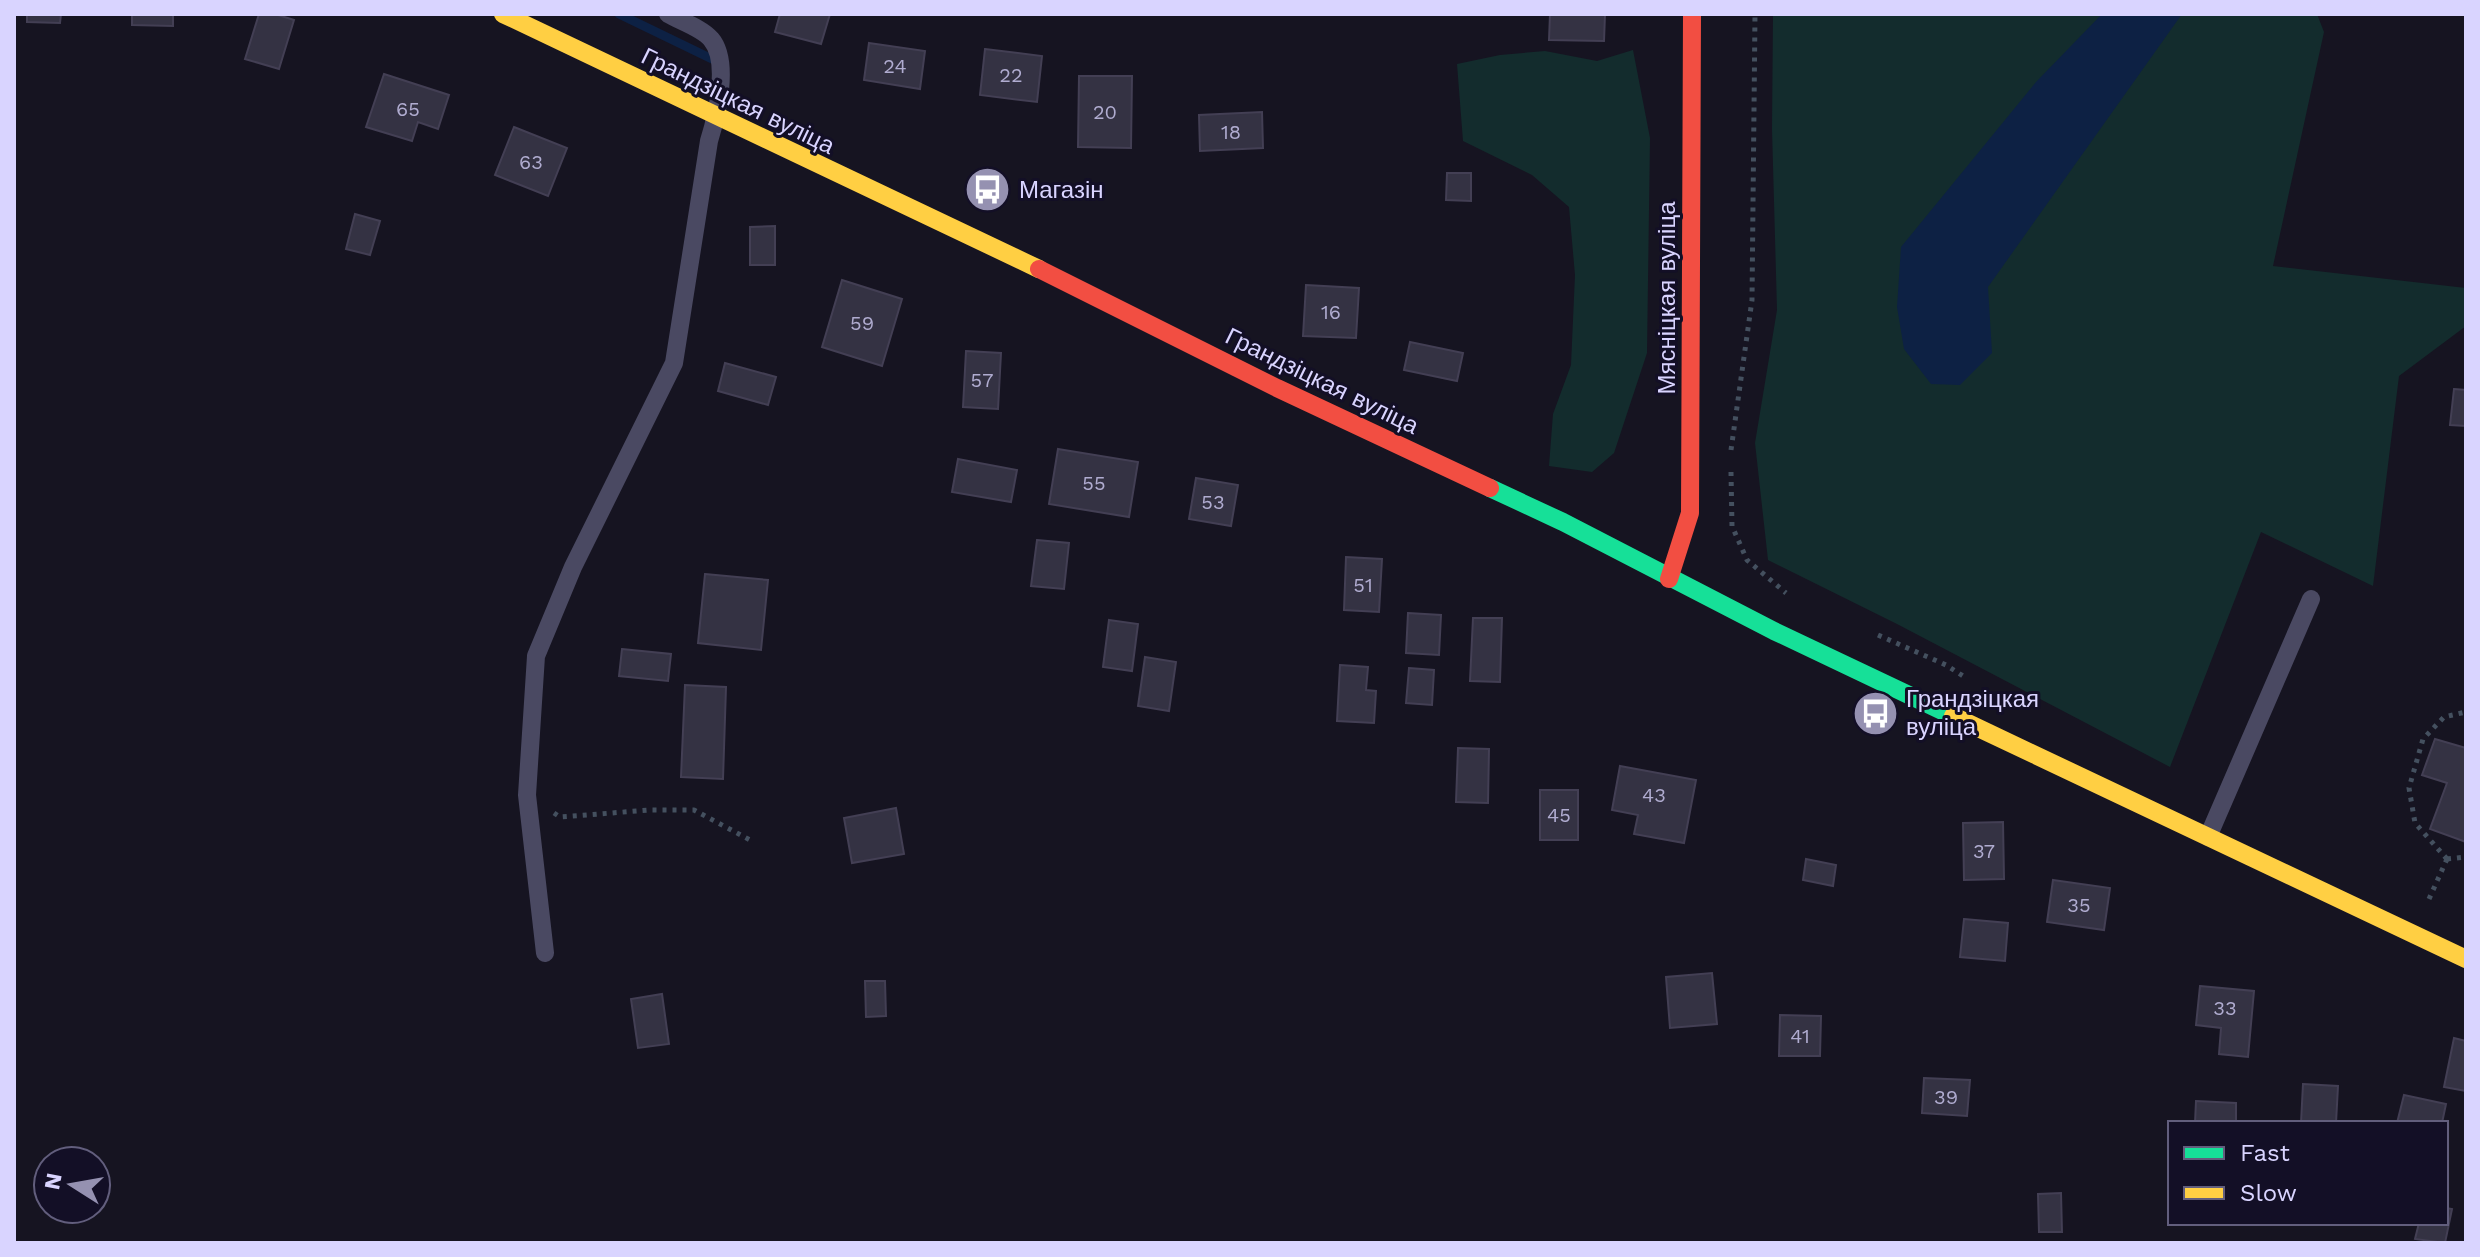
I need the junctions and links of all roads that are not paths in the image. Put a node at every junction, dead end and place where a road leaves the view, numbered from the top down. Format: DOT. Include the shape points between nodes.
graph roads {
  1 [pos="668,14"];
  2 [pos="1692,14"];
  3 [pos="515,17"];
  4 [pos="717,118"];
  5 [pos="1669,579"];
  6 [pos="2311,599"];
  7 [pos="2208,837"];
  8 [pos="545,953"];
  9 [pos="2466,959"];
  1 -- 4 [label="lane" via="710,37 722,58"];
  2 -- 5 [label="main road, Мясніцкая вуліца" via="1690,513"];
  3 -- 4 [label="main road, Грандзіцкая вуліца"];
  4 -- 5 [label="main road, Грандзіцкая вуліца" via="1563,522"];
  4 -- 8 [label="lane" via="674,363 573,567 536,656 527,795"];
  5 -- 7 [label="main road, Грандзіцкая вуліца"];
  6 -- 7 [label="lane"];
  7 -- 9 [label="main road, Грандзіцкая вуліца"];
}
